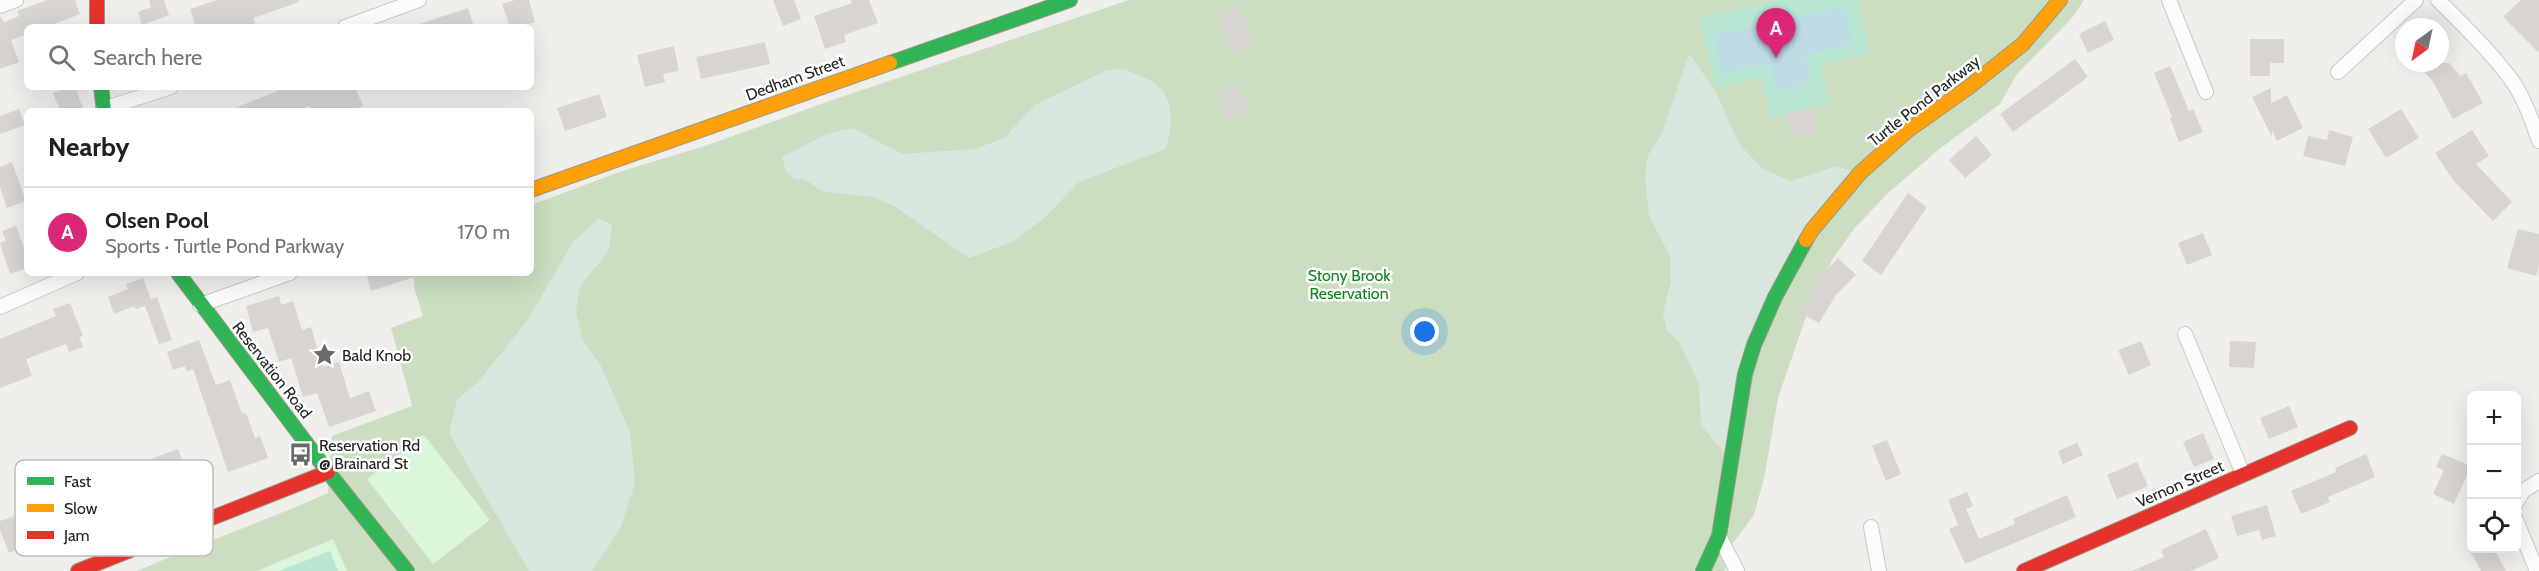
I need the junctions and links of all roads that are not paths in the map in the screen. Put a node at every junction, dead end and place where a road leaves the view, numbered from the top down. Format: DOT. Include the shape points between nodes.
graph roads {
  1 [pos="16,0"];
  2 [pos="97,0"];
  3 [pos="418,0"];
  4 [pos="1070,0"];
  5 [pos="2061,0"];
  6 [pos="2169,0"];
  7 [pos="2416,0"];
  8 [pos="2438,0"];
  9 [pos="0,6"];
  10 [pos="97,24"];
  11 [pos="353,24"];
  12 [pos="2338,72"];
  13 [pos="101,90"];
  14 [pos="162,90"];
  15 [pos="2206,92"];
  16 [pos="104,108"];
  17 [pos="110,108"];
  18 [pos="2539,141"];
  19 [pos="534,188"];
  20 [pos="70,276"];
  21 [pos="180,276"];
  22 [pos="282,276"];
  23 [pos="200,305"];
  24 [pos="0,306"];
  25 [pos="2185,334"];
  26 [pos="2350,428"];
  27 [pos="328,472"];
  28 [pos="2243,474"];
  29 [pos="2539,481"];
  30 [pos="2519,499"];
  31 [pos="213,518"];
  32 [pos="1871,527"];
  33 [pos="2521,530"];
  34 [pos="1719,536"];
  35 [pos="116,556"];
  36 [pos="78,571"];
  37 [pos="407,571"];
  38 [pos="1703,571"];
  39 [pos="1737,571"];
  40 [pos="1879,571"];
  41 [pos="2024,571"];
  42 [pos="2537,571"];
  1 -- 9 [label="street"];
  2 -- 10 [label="street"];
  3 -- 11 [label="street"];
  4 -- 19 [label="street, Dedham Street"];
  5 -- 34 [label="street, Turtle Pond Parkway" via="2023,44 1907,131 1860,173 1812,230 1775,297 1745,374"];
  6 -- 15 [label="street"];
  7 -- 12 [label="street"];
  8 -- 18 [label="street" via="2513,83 2528,109"];
  13 -- 16 [label="street"];
  14 -- 17 [label="street"];
  20 -- 24 [label="street"];
  21 -- 23 [label="street, Reservation Road"];
  22 -- 23 [label="street"];
  23 -- 27 [label="street, Reservation Road"];
  25 -- 28 [label="street"];
  26 -- 28 [label="street, Vernon Street"];
  27 -- 31 [label="street"];
  27 -- 37 [label="street, Reservation Road"];
  28 -- 41 [label="street, Vernon Street"];
  29 -- 30 [label="street" via="2523,491"];
  32 -- 40 [label="street"];
  33 -- 42 [label="street"];
  34 -- 38 [label="street, Turtle Pond Parkway"];
  34 -- 39 [label="street"];
  35 -- 36 [label="street"];
}
